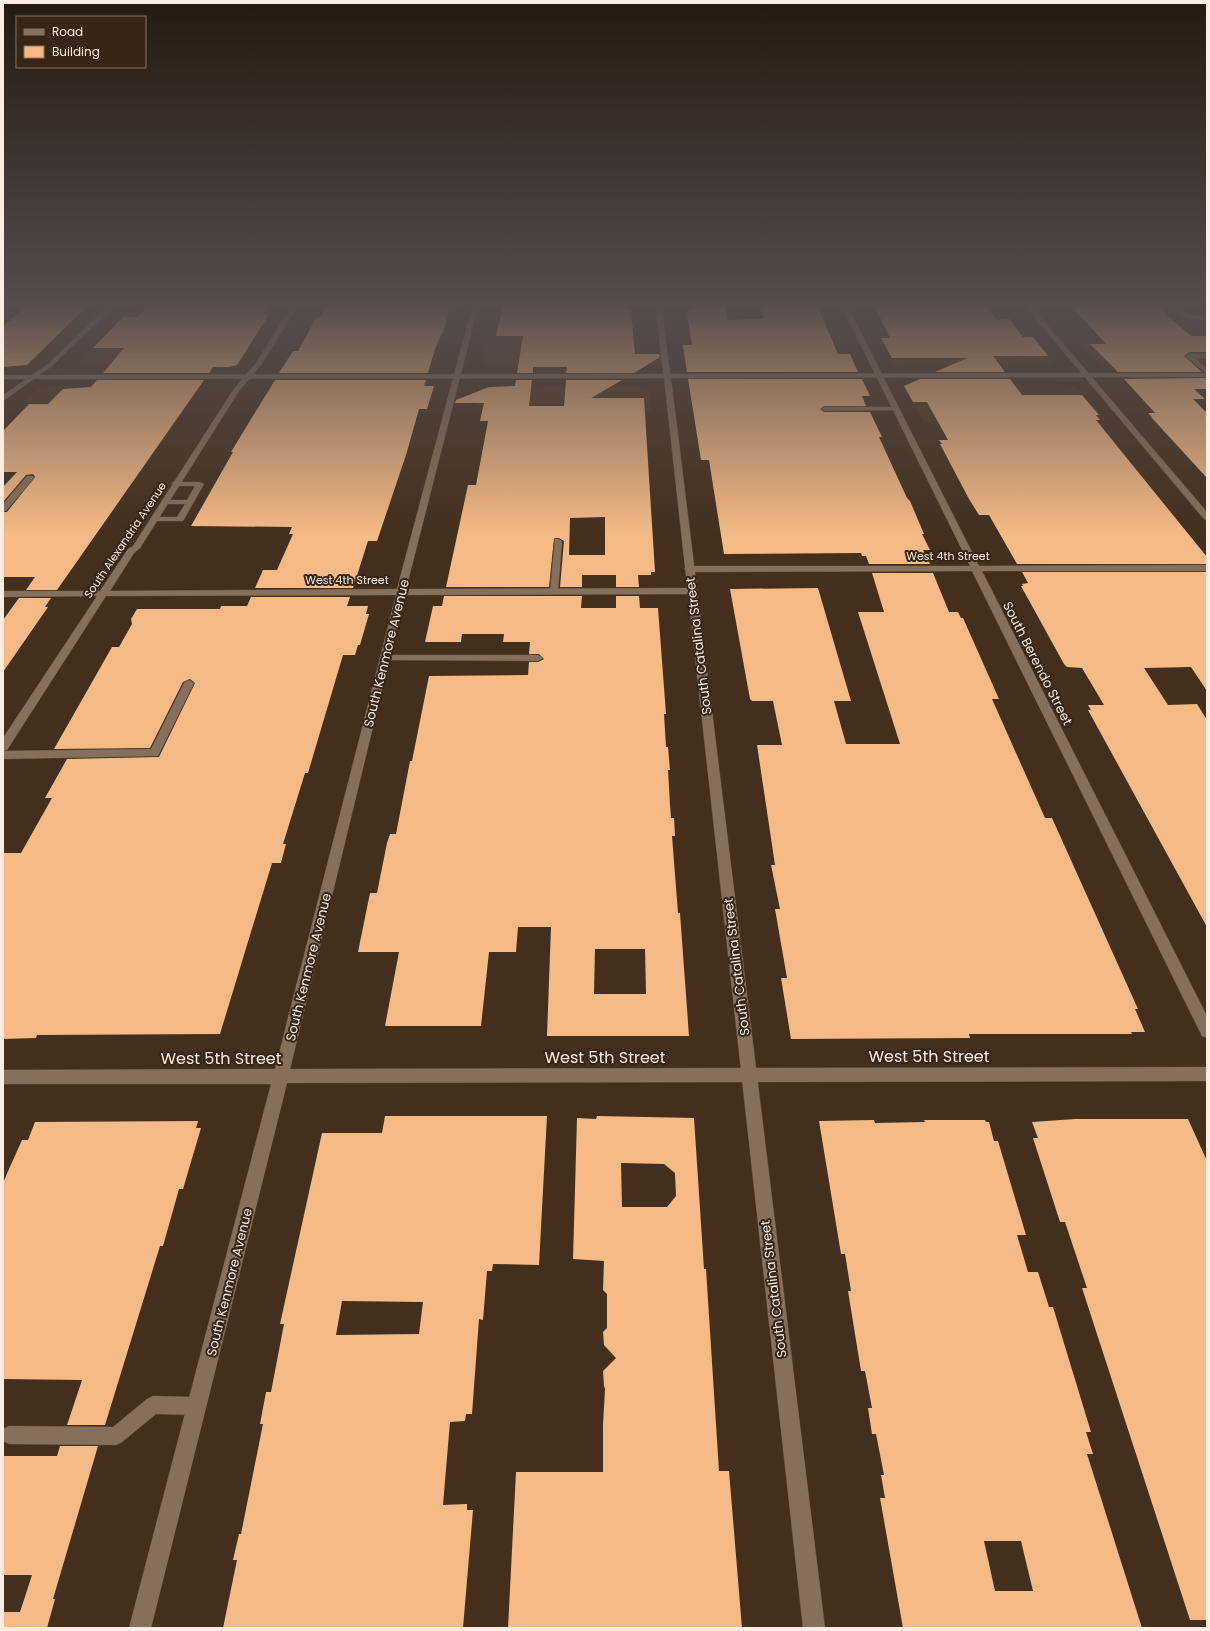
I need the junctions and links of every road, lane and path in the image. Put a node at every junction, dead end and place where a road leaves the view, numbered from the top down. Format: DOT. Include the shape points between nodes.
graph roads {
  1 [pos="23,383"];
  2 [pos="242,383"];
  3 [pos="457,383"];
  4 [pos="668,383"];
  5 [pos="884,383"];
  6 [pos="1093,383"];
  7 [pos="3,399"];
  8 [pos="824,409"];
  9 [pos="897,409"];
  10 [pos="30,478"];
  11 [pos="176,484"];
  12 [pos="165,502"];
  13 [pos="190,502"];
  14 [pos="3,509"];
  15 [pos="1207,517"];
  16 [pos="154,519"];
  17 [pos="558,541"];
  18 [pos="975,568"];
  19 [pos="1207,568"];
  20 [pos="689,569"];
  21 [pos="554,591"];
  22 [pos="692,591"];
  23 [pos="402,592"];
  24 [pos="3,594"];
  25 [pos="102,594"];
  26 [pos="385,658"];
  27 [pos="538,658"];
  28 [pos="188,683"];
  29 [pos="3,747"];
  30 [pos="3,755"];
  31 [pos="1207,1031"];
  32 [pos="748,1074"];
  33 [pos="1207,1074"];
  34 [pos="281,1076"];
  35 [pos="3,1077"];
  36 [pos="197,1406"];
  37 [pos="9,1435"];
  38 [pos="140,1628"];
  39 [pos="814,1628"];
  1 -- 7 [label="street"];
  2 -- 11 [label="street, South Alexandria Avenue"];
  3 -- 23 [label="street, South Kenmore Avenue"];
  4 -- 20 [label="street, South Catalina Street"];
  5 -- 9 [label="street, South Berendo Street"];
  6 -- 15 [label="street"];
  8 -- 9 [label="lane"];
  9 -- 18 [label="street, South Berendo Street"];
  10 -- 14 [label="lane"];
  11 -- 12 [label="street, South Alexandria Avenue"];
  11 -- 13 [label="lane" via="200,484"];
  12 -- 13 [label="lane"];
  12 -- 16 [label="street, South Alexandria Avenue"];
  13 -- 16 [label="lane" via="180,519"];
  16 -- 25 [label="street, South Alexandria Avenue"];
  17 -- 21 [label="lane"];
  18 -- 19 [label="street, West 4th Street"];
  18 -- 20 [label="street, West 4th Street"];
  18 -- 31 [label="street, South Berendo Street"];
  20 -- 22 [label="street, South Catalina Street"];
  21 -- 22 [label="street, West 4th Street"];
  21 -- 23 [label="street, West 4th Street"];
  22 -- 32 [label="street, South Catalina Street"];
  23 -- 25 [label="street, West 4th Street"];
  23 -- 26 [label="street, South Kenmore Avenue"];
  24 -- 25 [label="street, West 4th Street"];
  25 -- 29 [label="street, South Alexandria Avenue"];
  26 -- 27 [label="lane"];
  26 -- 34 [label="street, South Kenmore Avenue"];
  28 -- 30 [label="lane" via="154,753"];
  32 -- 33 [label="street, West 5th Street"];
  32 -- 34 [label="street, West 5th Street"];
  32 -- 39 [label="street, South Catalina Street"];
  34 -- 35 [label="street, West 5th Street"];
  34 -- 36 [label="street, South Kenmore Avenue"];
  36 -- 37 [label="lane" via="153,1406 116,1436"];
  36 -- 38 [label="street, South Kenmore Avenue"];
}
